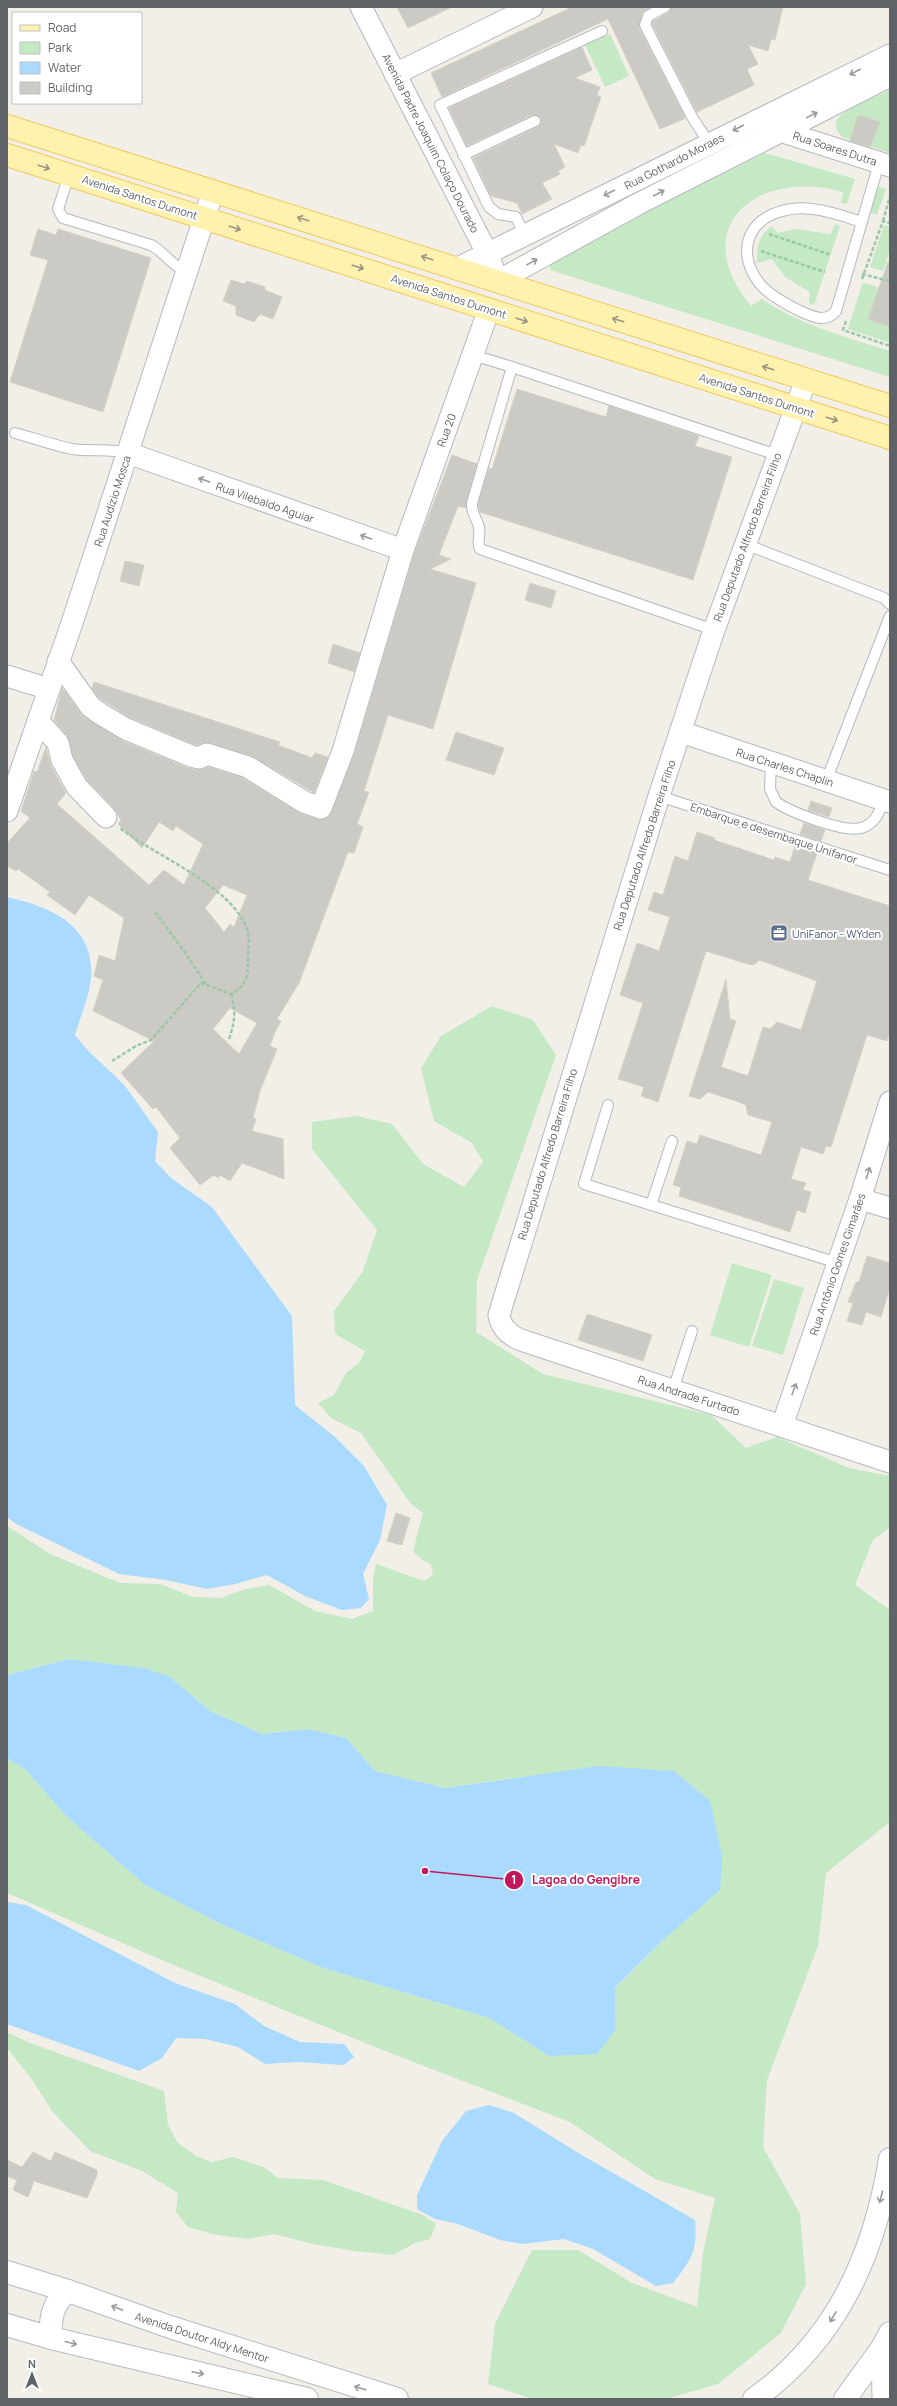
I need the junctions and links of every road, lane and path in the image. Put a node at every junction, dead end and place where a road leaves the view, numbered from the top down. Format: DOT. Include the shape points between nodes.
graph roads {
  1 [pos="361,7"];
  2 [pos="532,7"];
  3 [pos="665,7"];
  4 [pos="602,30"];
  5 [pos="890,55"];
  6 [pos="394,74"];
  7 [pos="890,76"];
  8 [pos="837,92"];
  9 [pos="535,121"];
  10 [pos="7,126"];
  11 [pos="780,131"];
  12 [pos="710,143"];
  13 [pos="7,155"];
  14 [pos="463,155"];
  15 [pos="720,162"];
  16 [pos="885,164"];
  17 [pos="69,174"];
  18 [pos="629,183"];
  19 [pos="213,191"];
  20 [pos="890,196"];
  21 [pos="638,204"];
  22 [pos="205,218"];
  23 [pos="882,221"];
  24 [pos="862,222"];
  25 [pos="890,223"];
  26 [pos="753,228"];
  27 [pos="525,236"];
  28 [pos="747,246"];
  29 [pos="488,255"];
  30 [pos="831,255"];
  31 [pos="458,268"];
  32 [pos="187,272"];
  33 [pos="825,272"];
  34 [pos="863,275"];
  35 [pos="498,281"];
  36 [pos="888,281"];
  37 [pos="861,282"];
  38 [pos="489,309"];
  39 [pos="848,316"];
  40 [pos="640,327"];
  41 [pos="677,338"];
  42 [pos="890,346"];
  43 [pos="473,355"];
  44 [pos="631,355"];
  45 [pos="667,366"];
  46 [pos="512,368"];
  47 [pos="806,380"];
  48 [pos="890,406"];
  49 [pos="795,407"];
  50 [pos="15,433"];
  51 [pos="890,438"];
  52 [pos="128,453"];
  53 [pos="776,455"];
  54 [pos="745,544"];
  55 [pos="403,550"];
  56 [pos="890,604"];
  57 [pos="890,616"];
  58 [pos="714,630"];
  59 [pos="58,661"];
  60 [pos="7,676"];
  61 [pos="49,689"];
  62 [pos="38,721"];
  63 [pos="681,732"];
  64 [pos="771,762"];
  65 [pos="826,781"];
  66 [pos="659,796"];
  67 [pos="887,801"];
  68 [pos="7,811"];
  69 [pos="106,817"];
  70 [pos="890,870"];
  71 [pos="155,912"];
  72 [pos="206,984"];
  73 [pos="231,994"];
  74 [pos="229,1039"];
  75 [pos="112,1061"];
  76 [pos="890,1102"];
  77 [pos="608,1105"];
  78 [pos="672,1141"];
  79 [pos="860,1199"];
  80 [pos="651,1205"];
  81 [pos="890,1208"];
  82 [pos="838,1263"];
  83 [pos="499,1315"];
  84 [pos="692,1331"];
  85 [pos="673,1390"];
  86 [pos="782,1426"];
  87 [pos="890,1462"];
  88 [pos="890,2159"];
  89 [pos="7,2272"];
  90 [pos="68,2291"];
  91 [pos="7,2325"];
  92 [pos="51,2338"];
  93 [pos="886,2340"];
  94 [pos="307,2399"];
  95 [pos="397,2399"];
  96 [pos="754,2399"];
  97 [pos="845,2399"];
  98 [pos="882,2399"];
  1 -- 6 [label="street, Avenida Padre Joaquim Colaço Dourado"];
  2 -- 6 [label="street"];
  3 -- 12 [label="lane" via="648,16 646,25 692,117"];
  4 -- 14 [label="lane" via="440,105"];
  5 -- 8 [label="street, Rua Gothardo Moraes, one-way"];
  6 -- 29 [label="street, Avenida Padre Joaquim Colaço Dourado"];
  7 -- 8 [label="street, Rua Gothardo Moraes"];
  11 -- 8 [label="street, Rua Gothardo Moraes, one-way"];
  8 -- 12 [label="street, Rua Gothardo Moraes, one-way"];
  9 -- 14 [label="lane"];
  10 -- 19 [label="main road"];
  11 -- 15 [label="street, Rua Gothardo Moraes"];
  11 -- 16 [label="street, Rua Soares Dutra"];
  12 -- 15 [label="street"];
  12 -- 18 [label="street, Rua Gothardo Moraes"];
  13 -- 17 [label="main road, Avenida Santos Dumont, one-way"];
  14 -- 27 [label="lane" via="489,207 498,214 516,217"];
  21 -- 15 [label="street, Rua Gothardo Moraes, one-way"];
  16 -- 24 [label="lane"];
  17 -- 22 [label="main road, Avenida Santos Dumont"];
  17 -- 32 [label="lane" via="58,209 63,218 152,245 172,264"];
  18 -- 21 [label="street"];
  18 -- 27 [label="street, Rua Gothardo Moraes, one-way"];
  19 -- 22 [label="street, Rua Audízio Mosca"];
  31 -- 19 [label="main road, one-way"];
  20 -- 23 [label="path"];
  35 -- 21 [label="street, Rua Gothardo Moraes, one-way"];
  22 -- 32 [label="street, Rua Audízio Mosca"];
  22 -- 38 [label="main road, Avenida Santos Dumont, one-way"];
  23 -- 25 [label="path"];
  23 -- 34 [label="path"];
  24 -- 26 [label="lane" via="803,208 782,211 765,218"];
  24 -- 28 [label="lane" via="836,311 831,316 822,318 811,316 789,305 760,284 748,262"];
  26 -- 28 [label="lane"];
  26 -- 30 [label="path"];
  27 -- 29 [label="street, Rua Gothardo Moraes"];
  28 -- 33 [label="path"];
  29 -- 31 [label="street, Rua Gothardo Moraes"];
  29 -- 35 [label="street, Avenida Padre Joaquim Colaço Dourado"];
  31 -- 35 [label="main road"];
  32 -- 52 [label="street, Rua Audízio Mosca"];
  34 -- 36 [label="path"];
  34 -- 37 [label="path"];
  40 -- 35 [label="main road, one-way"];
  38 -- 43 [label="street, Rua 20"];
  38 -- 44 [label="main road, Avenida Santos Dumont, one-way"];
  39 -- 42 [label="path" via="843,330"];
  40 -- 41 [label="main road"];
  40 -- 44 [label="main road"];
  41 -- 45 [label="main road"];
  47 -- 41 [label="main road, one-way"];
  43 -- 46 [label="lane"];
  43 -- 55 [label="street, Rua 20"];
  44 -- 45 [label="main road, Avenida Santos Dumont"];
  45 -- 49 [label="main road, Avenida Santos Dumont"];
  46 -- 53 [label="lane"];
  46 -- 58 [label="lane" via="472,503 472,512 480,529 480,549"];
  47 -- 48 [label="main road"];
  47 -- 49 [label="street, Rua Deputado Alfredo Barreira Filho"];
  49 -- 51 [label="main road, Avenida Santos Dumont, one-way"];
  49 -- 53 [label="street, Rua Deputado Alfredo Barreira Filho"];
  50 -- 52 [label="lane" via="72,449"];
  55 -- 52 [label="street, Rua Vilebaldo Aguiar, one-way"];
  52 -- 59 [label="street, Rua Audízio Mosca"];
  53 -- 54 [label="street, Rua Deputado Alfredo Barreira Filho"];
  54 -- 56 [label="lane" via="884,598"];
  54 -- 58 [label="street, Rua Deputado Alfredo Barreira Filho"];
  55 -- 59 [label="street, Rua 20" via="347,738 322,808 298,798 248,767 207,754 199,758 191,756 122,727 90,706"];
  57 -- 65 [label="lane"];
  58 -- 63 [label="street, Rua Deputado Alfredo Barreira Filho"];
  59 -- 61 [label="street, Rua Audízio Mosca"];
  60 -- 61 [label="street"];
  61 -- 62 [label="street, Rua Audízio Mosca"];
  62 -- 68 [label="street, Rua Audízio Mosca"];
  62 -- 69 [label="street" via="58,743 62,760 77,787"];
  63 -- 64 [label="street, Rua Charles Chaplin"];
  63 -- 66 [label="street, Rua Deputado Alfredo Barreira Filho"];
  64 -- 65 [label="street, Rua Charles Chaplin"];
  64 -- 67 [label="lane" via="770,789 776,802 814,818 841,827 861,828 875,819"];
  65 -- 67 [label="street, Rua Charles Chaplin"];
  66 -- 70 [label="lane, Embarque e desembaque Unifanor"];
  66 -- 83 [label="street, Rua Deputado Alfredo Barreira Filho"];
  69 -- 73 [label="path" via="133,838 176,863 226,900 239,914 248,930 249,971 239,990"];
  71 -- 72 [label="path"];
  72 -- 73 [label="path"];
  72 -- 75 [label="path" via="201,983 194,990 151,1040"];
  73 -- 74 [label="path" via="236,1009"];
  79 -- 76 [label="street, Rua Antônio Gomes Gimarães, one-way"];
  77 -- 80 [label="lane" via="584,1184"];
  78 -- 80 [label="lane"];
  79 -- 81 [label="street"];
  79 -- 82 [label="street, Rua Antônio Gomes Gimarães"];
  80 -- 82 [label="lane"];
  86 -- 82 [label="street, Rua Antônio Gomes Gimarães, one-way"];
  83 -- 85 [label="street, Rua Andrade Furtado" via="500,1322 514,1337"];
  84 -- 85 [label="lane"];
  85 -- 86 [label="street, Rua Andrade Furtado"];
  86 -- 87 [label="street, Rua Andrade Furtado"];
  88 -- 96 [label="street, one-way" via="870,2243 851,2287 812,2347 789,2373"];
  89 -- 90 [label="street, Avenida Doutor Aldy Mentor"];
  90 -- 92 [label="street" via="54,2306 51,2314"];
  95 -- 90 [label="street, Avenida Doutor Aldy Mentor, one-way" via="170,2327"];
  91 -- 92 [label="street"];
  92 -- 94 [label="street, one-way"];
  93 -- 97 [label="street"];
  93 -- 98 [label="street"];
}
